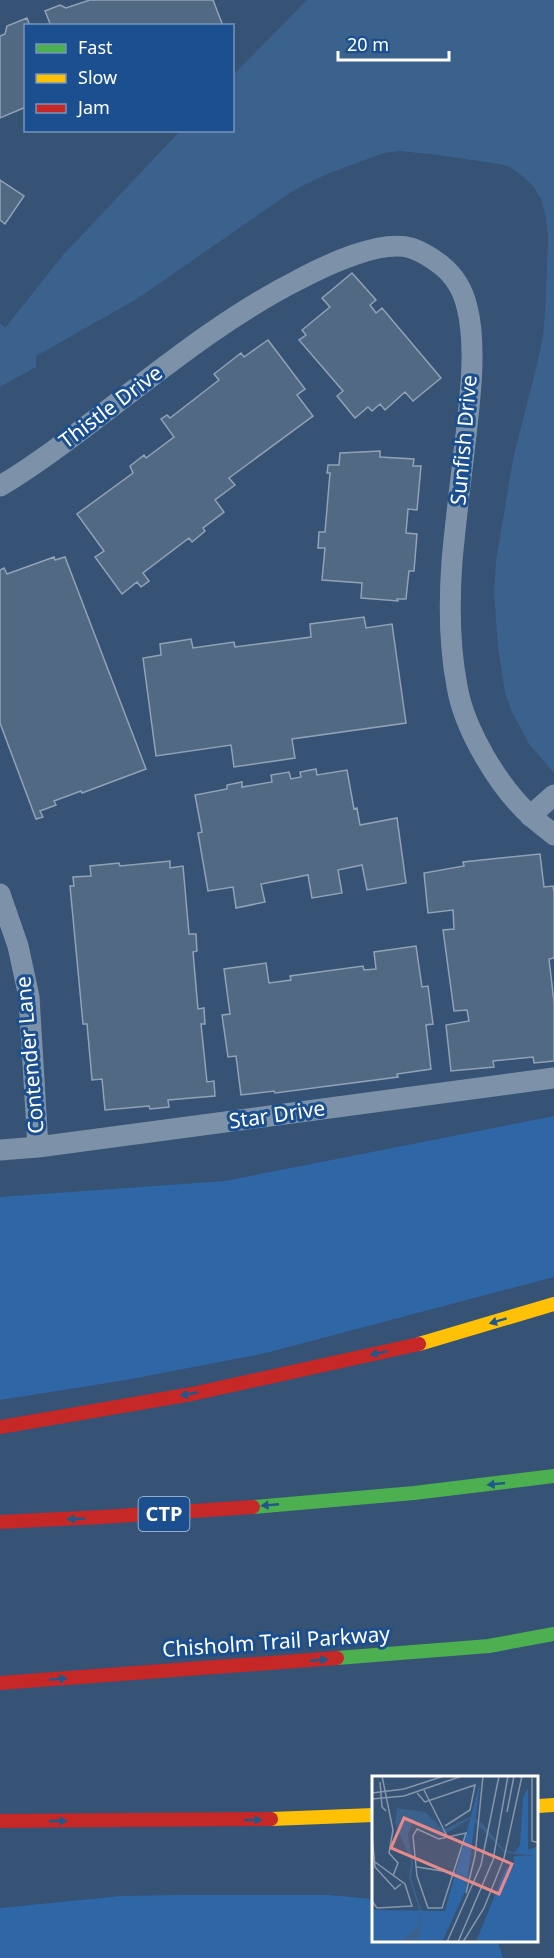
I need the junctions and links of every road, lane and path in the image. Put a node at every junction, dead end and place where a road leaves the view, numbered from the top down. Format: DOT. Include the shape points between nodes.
graph roads {
  1 [pos="221,326"];
  2 [pos="0,486"];
  3 [pos="553,796"];
  4 [pos="530,816"];
  5 [pos="554,835"];
  6 [pos="0,894"];
  7 [pos="554,1078"];
  8 [pos="38,1147"];
  9 [pos="0,1150"];
  10 [pos="554,1304"];
  11 [pos="0,1427"];
  12 [pos="554,1476"];
  13 [pos="0,1522"];
  14 [pos="554,1634"];
  15 [pos="554,1639"];
  16 [pos="489,1646"];
  17 [pos="0,1683"];
  18 [pos="554,1805"];
  19 [pos="539,1806"];
  20 [pos="372,1815"];
  21 [pos="0,1821"];
  1 -- 2 [label="lane, Thistle Drive"];
  1 -- 4 [label="lane, Sunfish Drive" via="299,279 368,251 391,247 409,247 428,255 461,287 468,309 472,378 452,562 451,649 457,689 468,722 504,786"];
  3 -- 4 [label="lane"];
  4 -- 5 [label="lane, Sunfish Drive"];
  6 -- 8 [label="lane, Contender Lane" via="18,946 29,998"];
  7 -- 8 [label="lane, Star Drive"];
  8 -- 9 [label="lane, Star Drive"];
  10 -- 11 [label="highway, one-way" via="436,1340 192,1394"];
  12 -- 13 [label="highway, CTP, one-way" via="328,1501 116,1518"];
  14 -- 16 [label="highway, Chisholm Trail Parkway"];
  15 -- 16 [label="highway"];
  17 -- 16 [label="highway, Chisholm Trail Parkway, one-way"];
  18 -- 19 [label="highway"];
  21 -- 20 [label="highway, one-way"];
}
